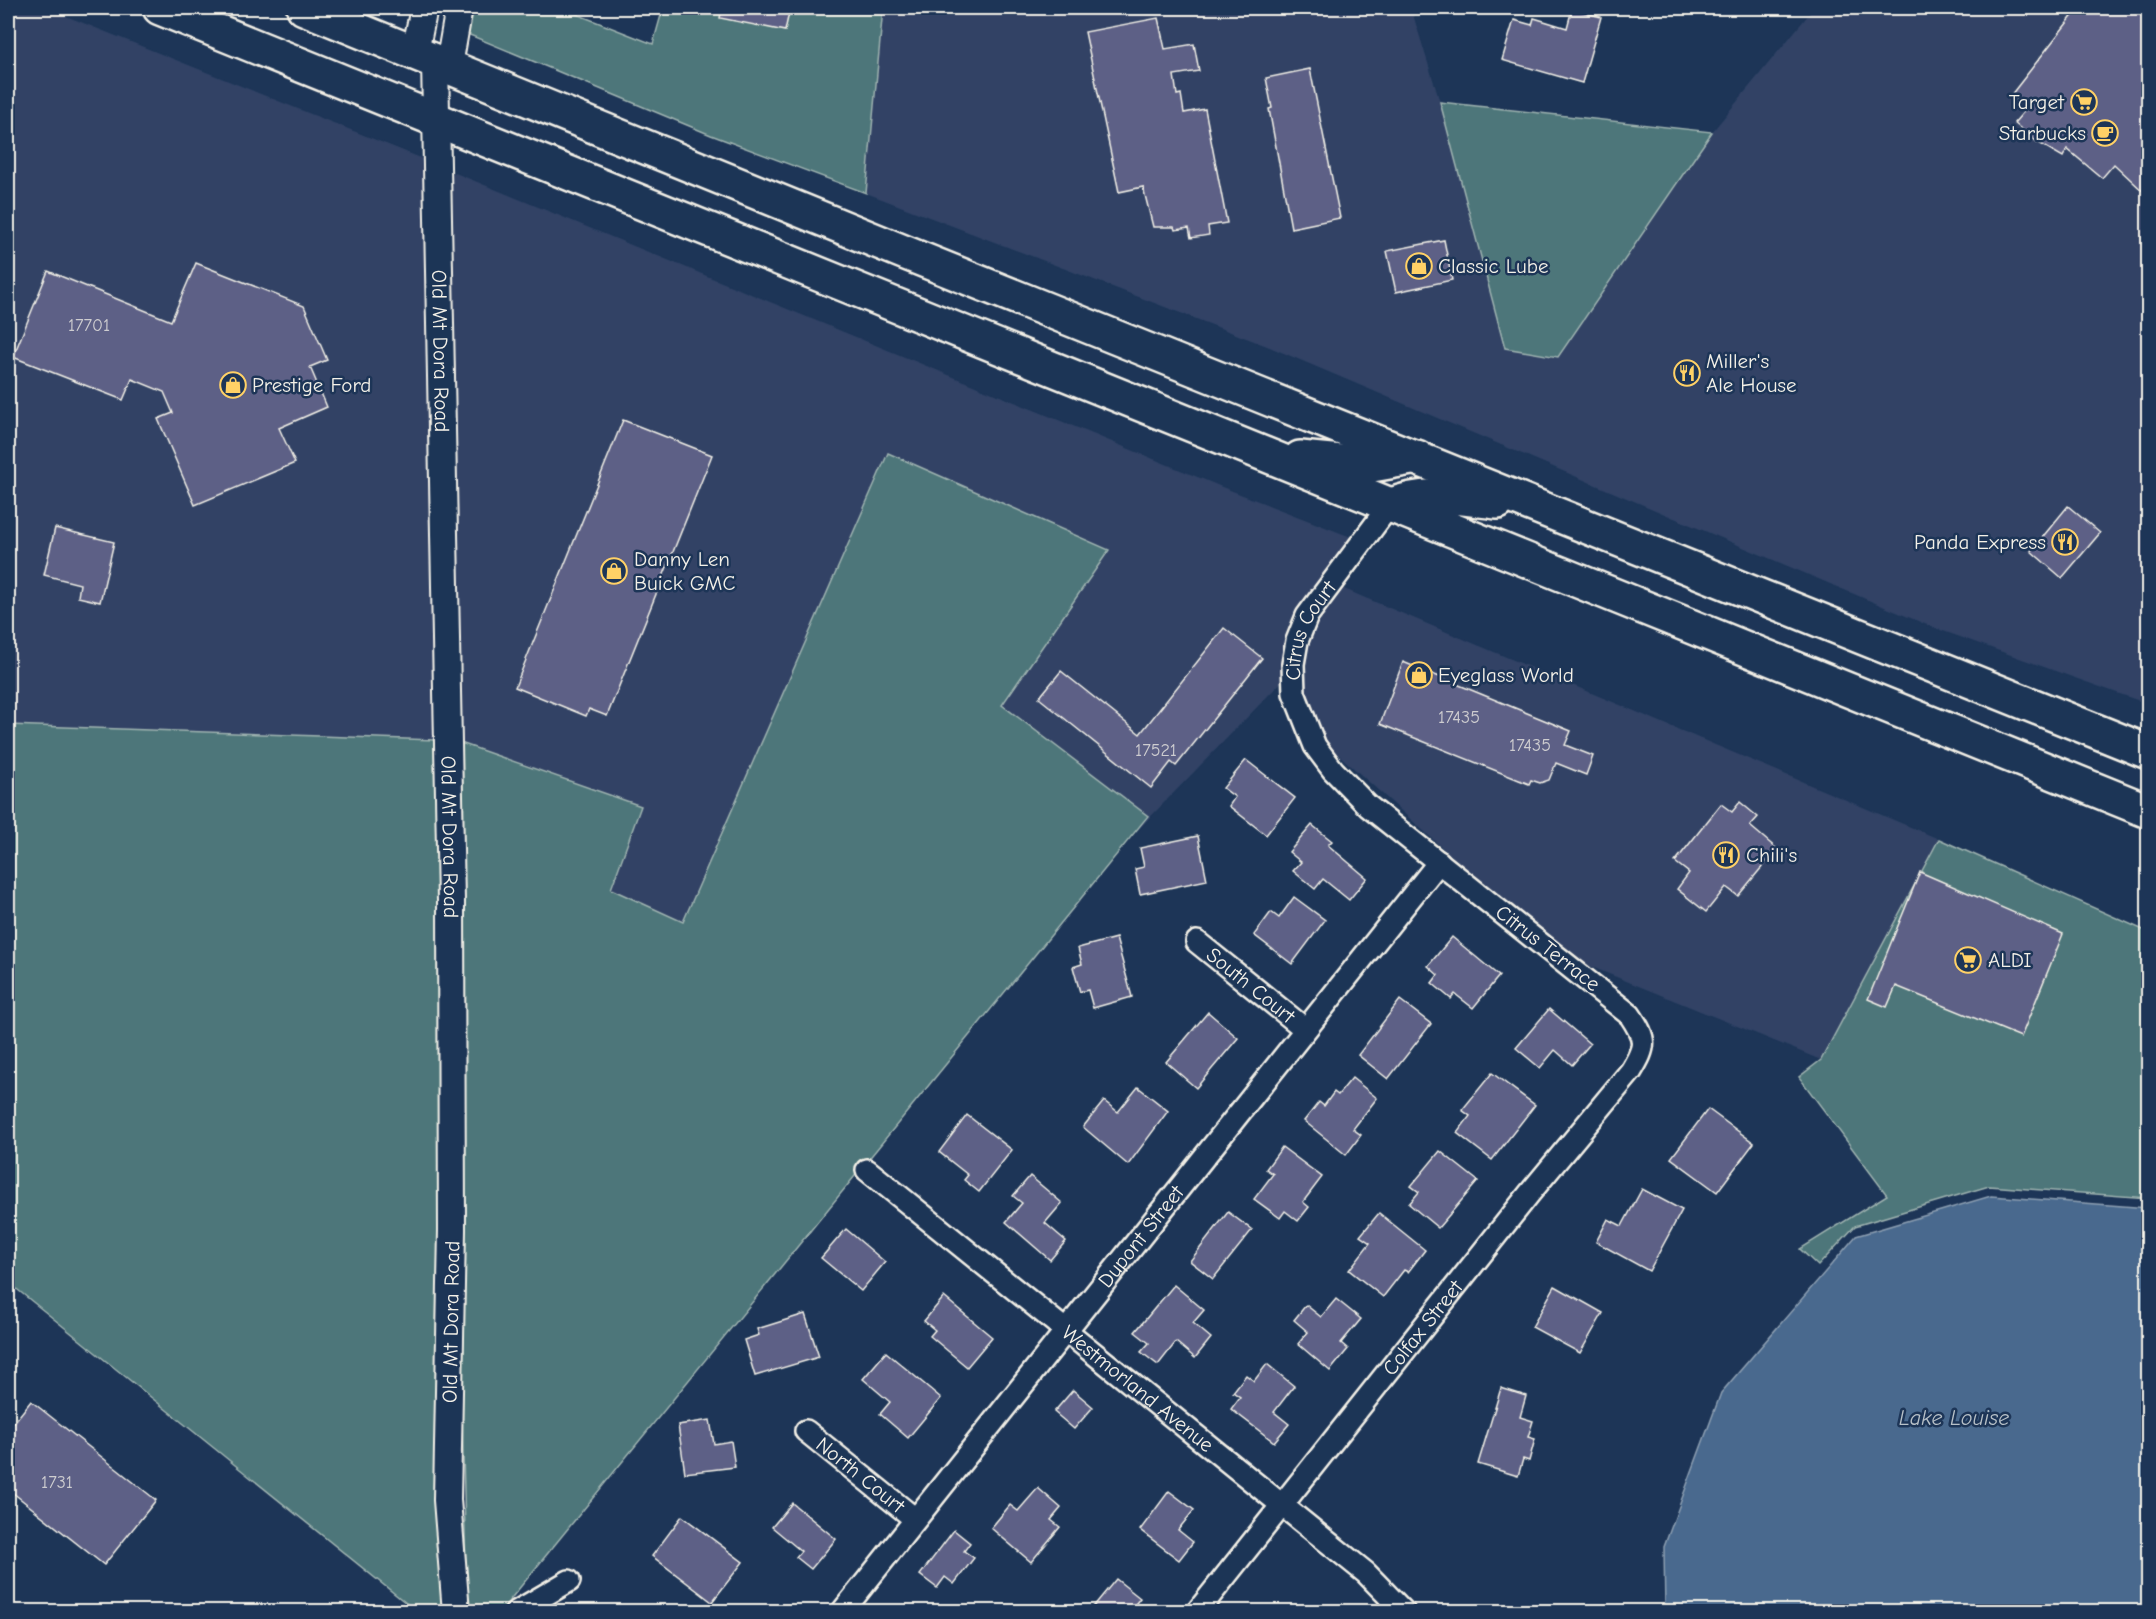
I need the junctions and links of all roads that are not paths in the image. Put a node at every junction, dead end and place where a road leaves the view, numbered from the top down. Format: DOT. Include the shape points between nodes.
graph roads {
  1 [pos="160,8"];
  2 [pos="304,8"];
  3 [pos="424,8"];
  4 [pos="459,8"];
  5 [pos="433,59"];
  6 [pos="437,120"];
  7 [pos="1263,454"];
  8 [pos="1417,457"];
  9 [pos="1389,506"];
  10 [pos="1542,507"];
  11 [pos="2148,752"];
  12 [pos="2148,811"];
  13 [pos="1440,862"];
  14 [pos="1197,942"];
  15 [pos="1305,1029"];
  16 [pos="1644,1044"];
  17 [pos="867,1170"];
  18 [pos="1065,1330"];
  19 [pos="806,1431"];
  20 [pos="1282,1505"];
  21 [pos="915,1519"];
  22 [pos="569,1581"];
  23 [pos="456,1611"];
  24 [pos="516,1611"];
  25 [pos="842,1611"];
  26 [pos="1197,1611"];
  27 [pos="1404,1611"];
  1 -- 6 [label="main road"];
  2 -- 5 [label="main road"];
  3 -- 5 [label="street"];
  4 -- 5 [label="street"];
  5 -- 6 [label="street, Old Mt Dora Road"];
  5 -- 8 [label="main road"];
  6 -- 7 [label="main road"];
  6 -- 23 [label="street, Old Mt Dora Road" via="440,470 451,913 452,1230 447,1500"];
  7 -- 8 [label="main road" via="1372,465"];
  7 -- 9 [label="main road"];
  8 -- 10 [label="main road"];
  9 -- 10 [label="main road" via="1429,494"];
  9 -- 12 [label="main road"];
  9 -- 13 [label="street, Citrus Court" via="1307,616 1293,664 1294,693 1307,731 1333,770 1368,806"];
  10 -- 11 [label="main road"];
  13 -- 15 [label="street, Dupont Street"];
  13 -- 16 [label="street, Citrus Terrace" via="1630,1015"];
  14 -- 15 [label="street, South Court"];
  15 -- 18 [label="street, Dupont Street"];
  16 -- 20 [label="street, Colfax Street" via="1631,1071"];
  17 -- 18 [label="street, Westmorland Avenue"];
  18 -- 20 [label="street, Westmorland Avenue"];
  18 -- 21 [label="street, Dupont Street"];
  19 -- 21 [label="street, North Court"];
  20 -- 26 [label="street, Colfax Street"];
  20 -- 27 [label="street, Westmorland Avenue" via="1366,1573"];
  21 -- 25 [label="street, Dupont Street"];
  22 -- 24 [label="street"];
}
